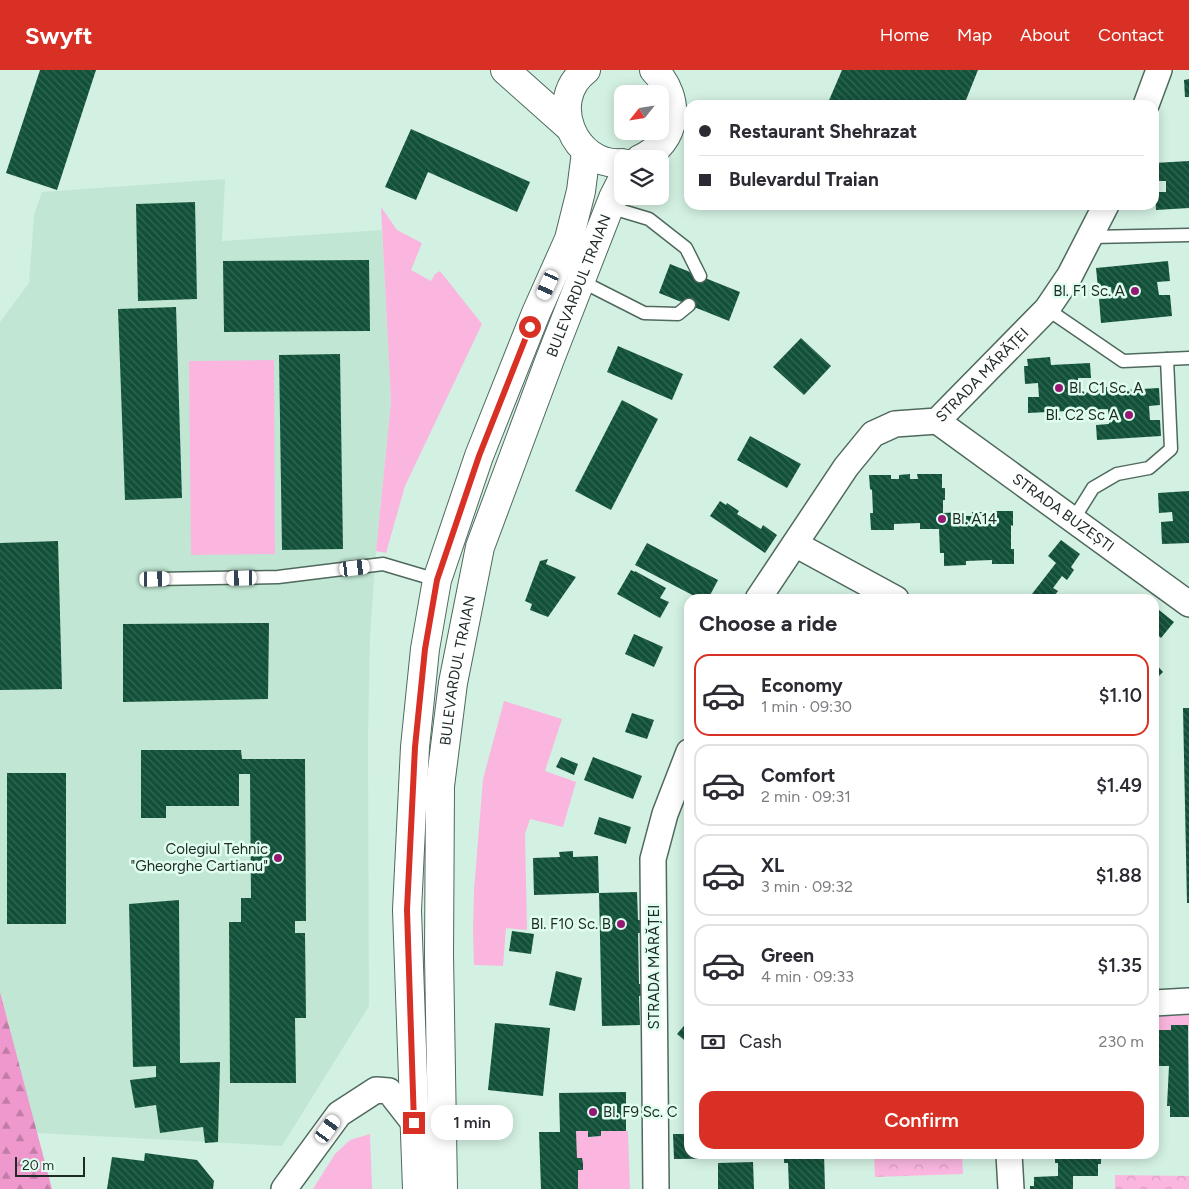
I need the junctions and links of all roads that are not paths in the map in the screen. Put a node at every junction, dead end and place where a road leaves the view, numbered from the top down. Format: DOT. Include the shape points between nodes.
graph roads {
  1 [pos="505,70"];
  2 [pos="586,70"];
  3 [pos="1159,70"];
  4 [pos="668,77"];
  5 [pos="1148,100"];
  6 [pos="569,127"];
  7 [pos="654,150"];
  8 [pos="586,152"];
  9 [pos="614,164"];
  10 [pos="614,198"];
  11 [pos="610,207"];
  12 [pos="1104,210"];
  13 [pos="1189,235"];
  14 [pos="1091,237"];
  15 [pos="700,276"];
  16 [pos="582,281"];
  17 [pos="689,305"];
  18 [pos="1047,310"];
  19 [pos="1189,358"];
  20 [pos="1167,359"];
  21 [pos="937,421"];
  22 [pos="1073,520"];
  23 [pos="795,544"];
  24 [pos="155,579"];
  25 [pos="437,580"];
  26 [pos="761,594"];
  27 [pos="887,594"];
  28 [pos="1189,604"];
  29 [pos="684,765"];
  30 [pos="1189,1002"];
  31 [pos="1159,1003"];
  32 [pos="414,1123"];
  33 [pos="1009,1159"];
  34 [pos="284,1189"];
  35 [pos="417,1189"];
  36 [pos="443,1189"];
  37 [pos="656,1189"];
  38 [pos="1011,1189"];
  1 -- 6 [label="main road"];
  2 -- 6 [label="main road" via="573,84 568,98"];
  3 -- 5 [label="street"];
  4 -- 7 [label="main road" via="673,108 670,126"];
  6 -- 8 [label="main road"];
  8 -- 9 [label="main road"];
  8 -- 25 [label="main road, BULEVARDUL TRAIAN" via="581,192 569,239 482,448"];
  10 -- 11 [label="main road, BULEVARDUL TRAIAN"];
  11 -- 15 [label="lane" via="649,219 686,248"];
  11 -- 16 [label="main road, BULEVARDUL TRAIAN"];
  12 -- 14 [label="street, STRADA MĂRĂȚEI"];
  13 -- 14 [label="lane"];
  14 -- 18 [label="street, STRADA MĂRĂȚEI"];
  16 -- 17 [label="lane" via="644,313 678,314"];
  16 -- 36 [label="main road, BULEVARDUL TRAIAN" via="480,547 453,683 440,786"];
  18 -- 20 [label="lane" via="1123,361"];
  18 -- 21 [label="street, STRADA MĂRĂȚEI"];
  19 -- 20 [label="lane"];
  20 -- 22 [label="lane" via="1171,449 1149,468 1117,474 1093,488"];
  21 -- 22 [label="street, STRADA BUZEȘTI"];
  21 -- 23 [label="street, STRADA MĂRĂȚEI" via="895,424 873,434 846,467"];
  22 -- 28 [label="street, STRADA BUZEȘTI"];
  23 -- 26 [label="street, STRADA MĂRĂȚEI"];
  23 -- 27 [label="street"];
  24 -- 25 [label="lane" via="278,577 383,564"];
  25 -- 32 [label="main road, BULEVARDUL TRAIAN" via="423,669 410,829 407,910"];
  29 -- 37 [label="street, STRADA MĂRĂȚEI" via="665,814 653,859"];
  30 -- 31 [label="street"];
  32 -- 34 [label="street" via="389,1091 376,1090 339,1114"];
  32 -- 35 [label="main road, BULEVARDUL TRAIAN"];
  33 -- 38 [label="street"];
}
